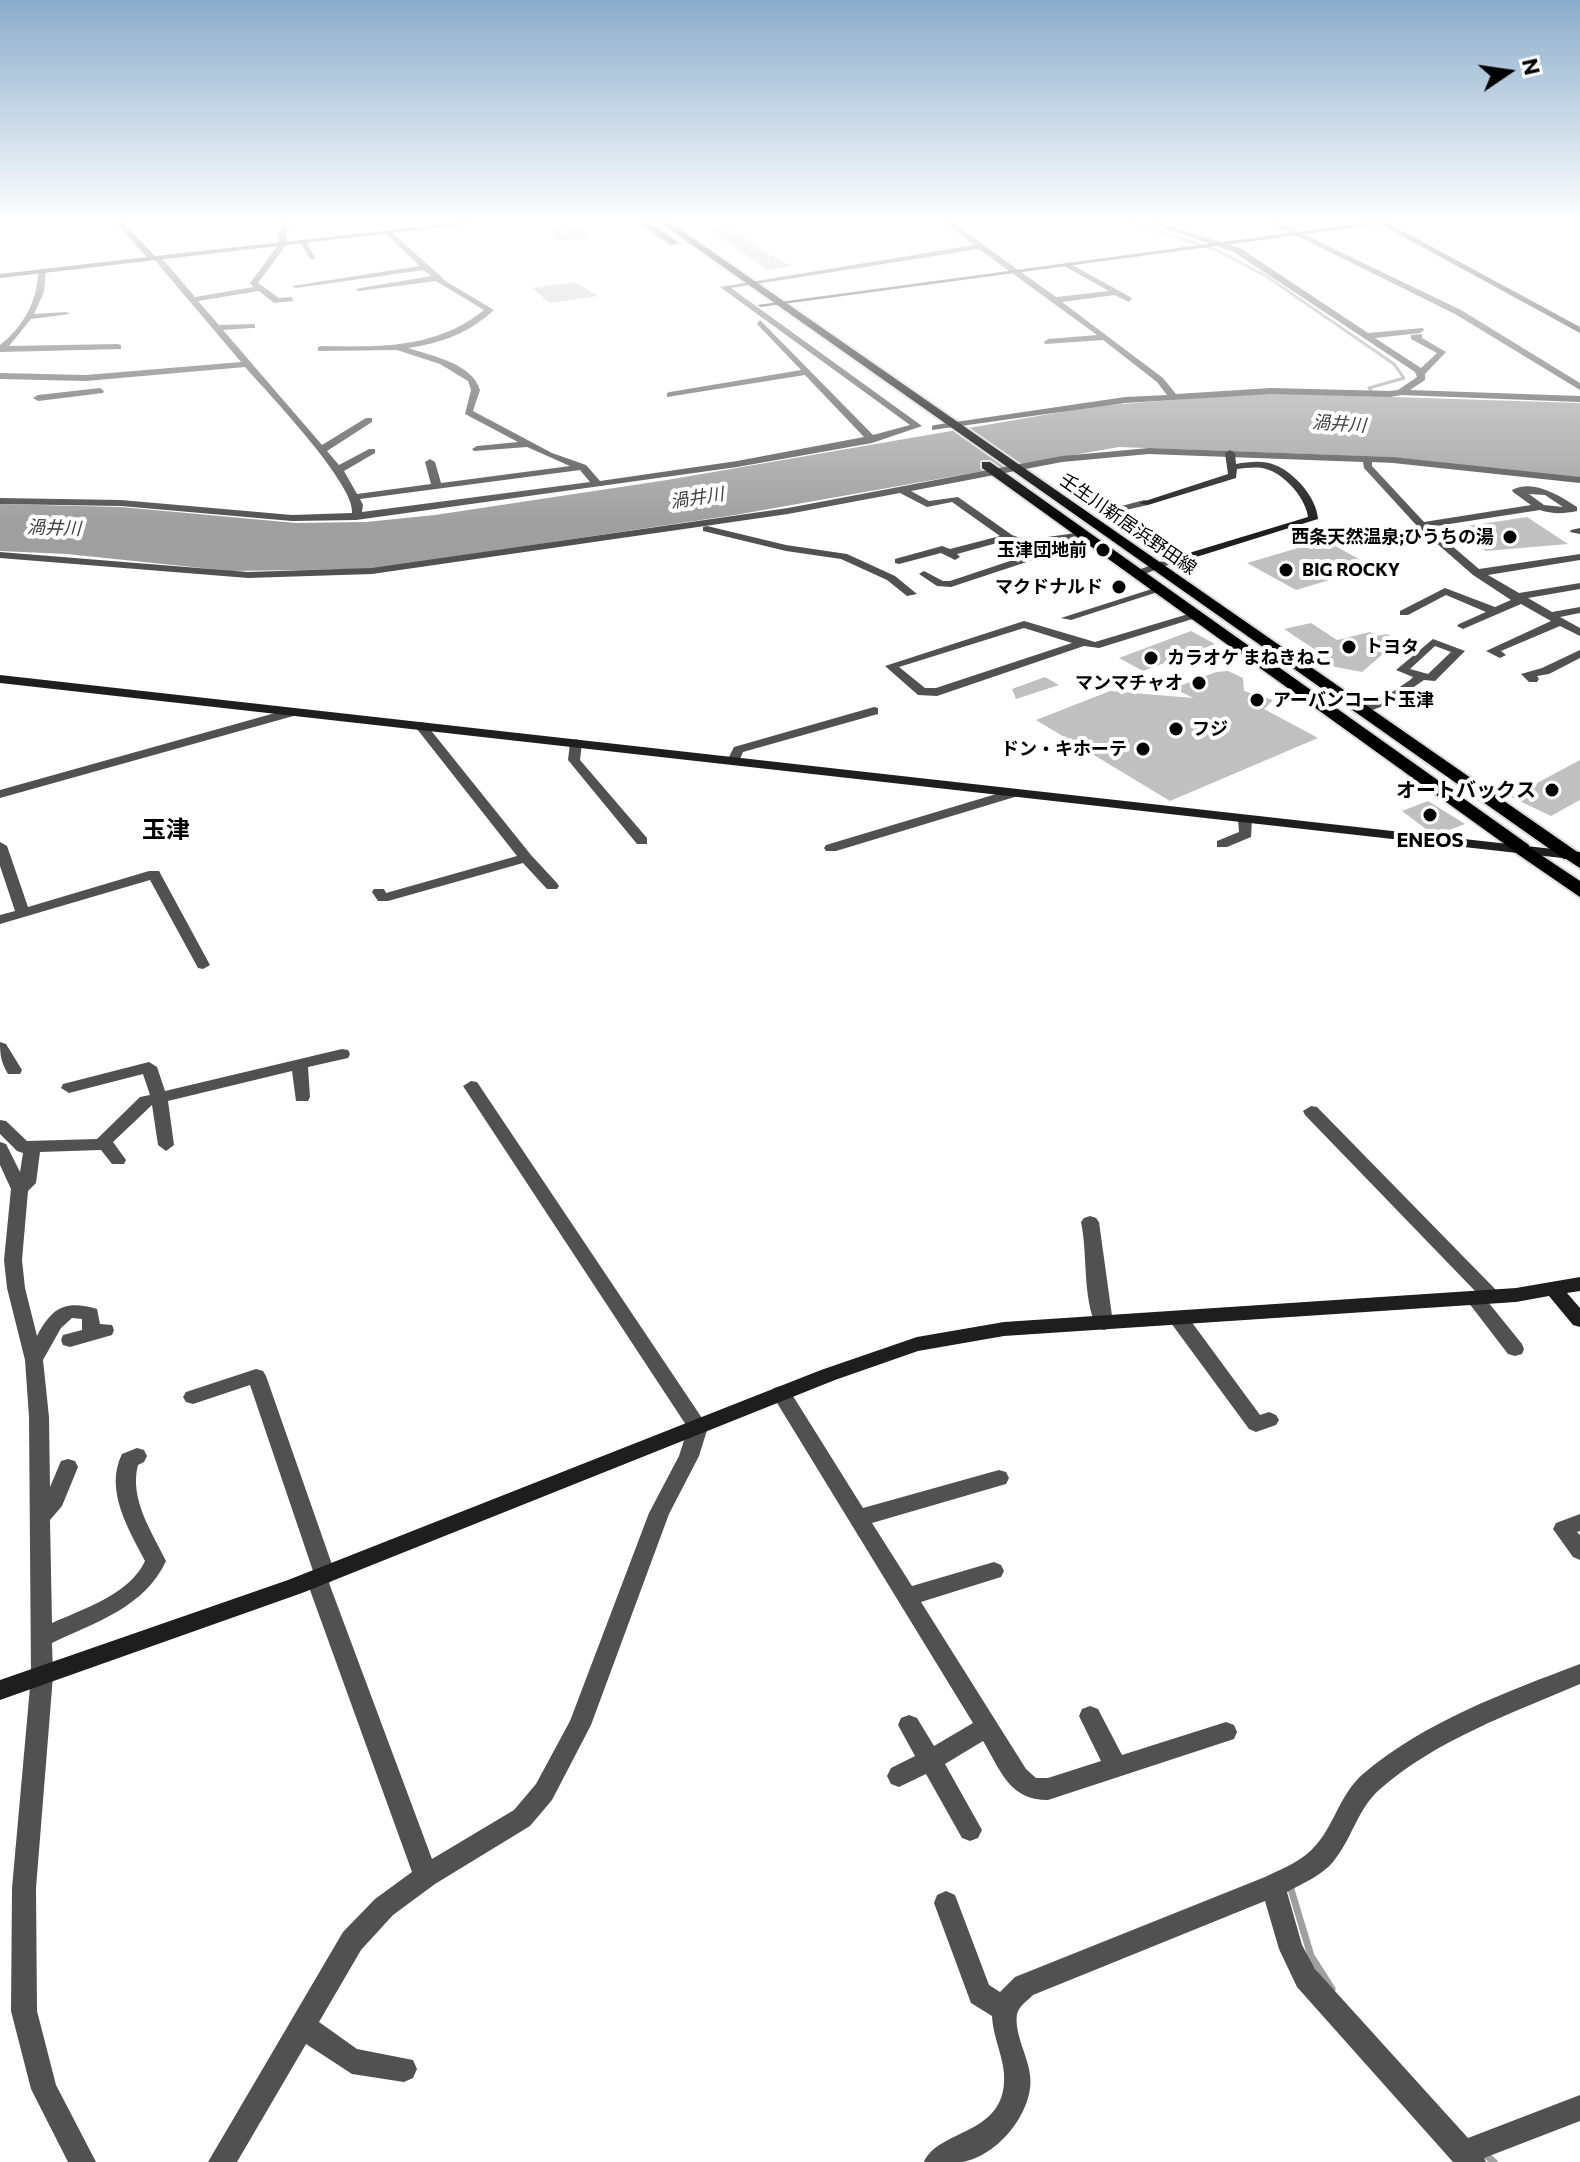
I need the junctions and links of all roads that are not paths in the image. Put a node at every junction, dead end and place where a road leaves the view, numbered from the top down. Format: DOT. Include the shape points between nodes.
graph roads {
  1 [pos="22,324"];
  2 [pos="213,324"];
  3 [pos="473,324"];
  4 [pos="762,324"];
  5 [pos="774,324"];
  6 [pos="788,324"];
  7 [pos="807,324"];
  8 [pos="1087,324"];
  9 [pos="1350,324"];
  10 [pos="1478,324"];
  11 [pos="252,326"];
  12 [pos="217,328"];
  13 [pos="1368,336"];
  14 [pos="1105,337"];
  15 [pos="1048,342"];
  16 [pos="118,347"];
  17 [pos="399,347"];
  18 [pos="52,348"];
  19 [pos="102,348"];
  20 [pos="0,349"];
  21 [pos="321,349"];
  22 [pos="96,361"];
  23 [pos="43,364"];
  24 [pos="248,364"];
  25 [pos="807,372"];
  26 [pos="1421,373"];
  27 [pos="0,376"];
  28 [pos="14,376"];
  29 [pos="86,378"];
  30 [pos="1580,387"];
  31 [pos="10,388"];
  32 [pos="100,391"];
  33 [pos="1401,392"];
  34 [pos="670,395"];
  35 [pos="38,398"];
  36 [pos="1174,398"];
  37 [pos="1580,399"];
  38 [pos="88,408"];
  39 [pos="369,420"];
  40 [pos="954,426"];
  41 [pos="936,429"];
  42 [pos="872,440"];
  43 [pos="527,444"];
  44 [pos="960,446"];
  45 [pos="477,449"];
  46 [pos="321,450"];
  47 [pos="372,451"];
  48 [pos="1230,453"];
  49 [pos="971,454"];
  50 [pos="1368,459"];
  51 [pos="430,462"];
  52 [pos="583,467"];
  53 [pos="1231,467"];
  54 [pos="1014,468"];
  55 [pos="338,470"];
  56 [pos="995,472"];
  57 [pos="1580,480"];
  58 [pos="598,485"];
  59 [pos="437,487"];
  60 [pos="903,490"];
  61 [pos="354,497"];
  62 [pos="0,501"];
  63 [pos="1540,507"];
  64 [pos="356,517"];
  65 [pos="1422,525"];
  66 [pos="673,530"];
  67 [pos="1008,537"];
  68 [pos="1089,539"];
  69 [pos="0,555"];
  70 [pos="44,557"];
  71 [pos="1580,557"];
  72 [pos="898,561"];
  73 [pos="1173,561"];
  74 [pos="0,563"];
  75 [pos="1158,569"];
  76 [pos="1477,573"];
  77 [pos="1137,574"];
  78 [pos="1580,586"];
  79 [pos="1159,590"];
  80 [pos="1517,598"];
  81 [pos="1580,610"];
  82 [pos="1494,611"];
  83 [pos="1404,613"];
  84 [pos="1195,615"];
  85 [pos="1067,618"];
  86 [pos="1553,619"];
  87 [pos="1463,626"];
  88 [pos="1580,633"];
  89 [pos="1082,643"];
  90 [pos="1580,653"];
  91 [pos="1500,655"];
  92 [pos="1421,676"];
  93 [pos="0,679"];
  94 [pos="1533,679"];
  95 [pos="1360,710"];
  96 [pos="874,711"];
  97 [pos="293,712"];
  98 [pos="421,726"];
  99 [pos="576,743"];
  100 [pos="733,761"];
  101 [pos="1013,793"];
  102 [pos="0,794"];
  103 [pos="1245,819"];
  104 [pos="642,841"];
  105 [pos="1222,844"];
  106 [pos="0,846"];
  107 [pos="831,848"];
  108 [pos="1523,849"];
  109 [pos="526,858"];
  110 [pos="1577,858"];
  111 [pos="552,886"];
  112 [pos="1580,891"];
  113 [pos="379,892"];
  114 [pos="23,912"];
  115 [pos="0,920"];
  116 [pos="203,965"];
  117 [pos="0,1047"];
  118 [pos="342,1054"];
  119 [pos="300,1064"];
  120 [pos="14,1070"];
  121 [pos="471,1086"];
  122 [pos="69,1088"];
  123 [pos="302,1097"];
  124 [pos="159,1098"];
  125 [pos="1311,1111"];
  126 [pos="0,1125"];
  127 [pos="105,1143"];
  128 [pos="166,1145"];
  129 [pos="32,1147"];
  130 [pos="0,1148"];
  131 [pos="118,1160"];
  132 [pos="20,1189"];
  133 [pos="1090,1222"];
  134 [pos="1580,1284"];
  135 [pos="1554,1290"];
  136 [pos="1483,1297"];
  137 [pos="1178,1318"];
  138 [pos="1580,1320"];
  139 [pos="1104,1323"];
  140 [pos="70,1340"];
  141 [pos="1515,1349"];
  142 [pos="34,1360"];
  143 [pos="781,1393"];
  144 [pos="193,1397"];
  145 [pos="1269,1420"];
  146 [pos="698,1427"];
  147 [pos="137,1456"];
  148 [pos="68,1467"];
  149 [pos="999,1478"];
  150 [pos="41,1517"];
  151 [pos="859,1518"];
  152 [pos="1580,1522"];
  153 [pos="1580,1551"];
  154 [pos="994,1571"];
  155 [pos="321,1577"];
  156 [pos="907,1597"];
  157 [pos="42,1638"];
  158 [pos="1580,1674"];
  159 [pos="34,1679"];
  160 [pos="0,1690"];
  161 [pos="1090,1716"];
  162 [pos="909,1725"];
  163 [pos="987,1727"];
  164 [pos="1226,1732"];
  165 [pos="930,1760"];
  166 [pos="1116,1767"];
  167 [pos="899,1776"];
  168 [pos="970,1830"];
  169 [pos="426,1876"];
  170 [pos="1273,1886"];
  171 [pos="946,1903"];
  172 [pos="1003,2009"];
  173 [pos="302,2025"];
  174 [pos="404,2069"];
  175 [pos="1580,2108"];
  176 [pos="1469,2159"];
  177 [pos="82,2162"];
  178 [pos="222,2162"];
  179 [pos="938,2162"];
  1 -- 20 [label="street"];
  2 -- 12 [label="street"];
  3 -- 17 [label="street"];
  4 -- 25 [label="street"];
  5 -- 42 [label="street" via="917,426"];
  6 -- 41 [label="main road, 壬生川新居浜野田線"];
  7 -- 40 [label="main road, 壬生川新居浜野田線"];
  8 -- 14 [label="street"];
  9 -- 13 [label="street"];
  10 -- 30 [label="street"];
  11 -- 12 [label="street"];
  12 -- 24 [label="street"];
  13 -- 26 [label="street"];
  13 -- 26 [label="street" via="1419,333 1414,337 1442,352"];
  14 -- 15 [label="street"];
  14 -- 36 [label="street" via="1160,380"];
  16 -- 19 [label="street"];
  17 -- 21 [label="street"];
  17 -- 43 [label="street" via="457,368 475,389 468,412"];
  18 -- 19 [label="street"];
  18 -- 20 [label="street" via="21,353"];
  18 -- 23 [label="street"];
  19 -- 22 [label="street"];
  24 -- 29 [label="street"];
  24 -- 46 [label="street"];
  25 -- 34 [label="street"];
  25 -- 42 [label="street"];
  26 -- 33 [label="street" via="1422,378"];
  27 -- 28 [label="street"];
  28 -- 29 [label="street"];
  28 -- 31 [label="street"];
  29 -- 32 [label="street"];
  32 -- 35 [label="street"];
  32 -- 38 [label="street"];
  33 -- 36 [label="street" via="1263,391"];
  33 -- 37 [label="street"];
  36 -- 40 [label="street" via="1076,405"];
  39 -- 46 [label="street"];
  40 -- 41 [label="street"];
  40 -- 54 [label="main road, 壬生川新居浜野田線"];
  41 -- 44 [label="main road, 壬生川新居浜野田線"];
  42 -- 58 [label="street"];
  43 -- 45 [label="street"];
  43 -- 52 [label="street"];
  46 -- 55 [label="street"];
  47 -- 55 [label="street"];
  48 -- 50 [label="street"];
  48 -- 53 [label="street"];
  48 -- 54 [label="street" via="1117,453"];
  49 -- 56 [label="main road, 壬生川新居浜野田線"];
  50 -- 57 [label="street" via="1470,465"];
  50 -- 65 [label="street" via="1367,466"];
  51 -- 59 [label="street"];
  52 -- 58 [label="street"];
  52 -- 59 [label="street"];
  53 -- 73 [label="street" via="1233,476 1104,515"];
  53 -- 73 [label="street" via="1274,468 1310,501 1313,519"];
  54 -- 56 [label="street"];
  54 -- 75 [label="main road, 壬生川新居浜野田線"];
  55 -- 61 [label="street"];
  56 -- 60 [label="street"];
  56 -- 68 [label="main road, 壬生川新居浜野田線"];
  58 -- 64 [label="street"];
  59 -- 61 [label="street"];
  60 -- 66 [label="street"];
  60 -- 67 [label="street" via="927,504 954,499"];
  61 -- 64 [label="street"];
  62 -- 64 [label="street" via="121,503 265,517"];
  63 -- 65 [label="street"];
  65 -- 76 [label="street"];
  66 -- 68 [label="street" via="707,529 837,555 907,590 928,576 951,584"];
  66 -- 70 [label="street" via="335,574 198,572"];
  67 -- 68 [label="street" via="1025,543"];
  67 -- 72 [label="street" via="952,555 942,549"];
  68 -- 77 [label="main road, 壬生川新居浜野田線"];
  69 -- 70 [label="street"];
  70 -- 74 [label="street"];
  71 -- 76 [label="street"];
  73 -- 75 [label="street"];
  75 -- 77 [label="street"];
  75 -- 95 [label="main road, 壬生川新居浜野田線"];
  76 -- 80 [label="street"];
  77 -- 79 [label="main road, 壬生川新居浜野田線"];
  78 -- 80 [label="street"];
  79 -- 84 [label="main road, 壬生川新居浜野田線"];
  79 -- 85 [label="street"];
  80 -- 82 [label="street"];
  80 -- 86 [label="street"];
  81 -- 86 [label="street"];
  82 -- 83 [label="street" via="1445,591"];
  82 -- 87 [label="street"];
  84 -- 89 [label="street" via="1095,646"];
  84 -- 108 [label="main road, 壬生川新居浜野田線"];
  86 -- 88 [label="street"];
  86 -- 91 [label="street" via="1492,651"];
  89 -- 89 [label="street" via="1024,624 891,666 922,692 937,692"];
  90 -- 94 [label="street" via="1527,674"];
  92 -- 95 [label="street" via="1381,705"];
  93 -- 97 [label="street"];
  95 -- 110 [label="main road, 壬生川新居浜野田線"];
  96 -- 100 [label="street" via="738,750"];
  97 -- 98 [label="street"];
  97 -- 102 [label="street"];
  98 -- 99 [label="street"];
  98 -- 109 [label="street"];
  99 -- 100 [label="street"];
  99 -- 104 [label="street" via="574,760"];
  100 -- 101 [label="street"];
  101 -- 103 [label="street"];
  101 -- 107 [label="street"];
  103 -- 105 [label="street" via="1246,834"];
  103 -- 108 [label="street"];
  106 -- 114 [label="street"];
  108 -- 110 [label="street"];
  108 -- 112 [label="highway"];
  109 -- 111 [label="street"];
  109 -- 113 [label="street" via="383,898"];
  114 -- 115 [label="street"];
  114 -- 116 [label="street" via="154,874"];
  117 -- 120 [label="street"];
  118 -- 119 [label="street"];
  119 -- 123 [label="street"];
  119 -- 124 [label="street"];
  121 -- 146 [label="street"];
  122 -- 124 [label="street" via="147,1063"];
  124 -- 127 [label="street" via="140,1104"];
  124 -- 128 [label="street"];
  125 -- 136 [label="street"];
  126 -- 129 [label="street" via="18,1145"];
  127 -- 129 [label="street"];
  127 -- 131 [label="street"];
  129 -- 132 [label="street" via="27,1183"];
  130 -- 132 [label="street"];
  132 -- 142 [label="street" via="13,1260"];
  133 -- 139 [label="street"];
  134 -- 135 [label="street"];
  135 -- 136 [label="street"];
  135 -- 138 [label="street"];
  136 -- 137 [label="street"];
  136 -- 141 [label="street"];
  137 -- 139 [label="street"];
  137 -- 145 [label="street" via="1256,1424"];
  139 -- 143 [label="street" via="1004,1329 917,1344"];
  140 -- 142 [label="street" via="98,1332 91,1314 55,1317"];
  142 -- 150 [label="street"];
  143 -- 146 [label="street"];
  143 -- 151 [label="street"];
  144 -- 155 [label="street" via="256,1376"];
  146 -- 155 [label="street"];
  146 -- 169 [label="street" via="659,1513 564,1760 522,1818"];
  147 -- 157 [label="street" via="124,1471 141,1533 156,1561 154,1573 115,1602"];
  148 -- 150 [label="street" via="55,1500"];
  149 -- 151 [label="street"];
  150 -- 157 [label="street"];
  151 -- 156 [label="street"];
  152 -- 153 [label="street" via="1563,1529"];
  154 -- 156 [label="street"];
  155 -- 159 [label="street"];
  155 -- 169 [label="street"];
  156 -- 163 [label="street"];
  157 -- 159 [label="street"];
  158 -- 170 [label="street" via="1482,1712 1437,1736 1371,1782 1353,1801 1317,1861"];
  159 -- 160 [label="street"];
  159 -- 177 [label="street" via="24,2011 44,2089"];
  161 -- 166 [label="street"];
  162 -- 165 [label="street"];
  163 -- 165 [label="street"];
  163 -- 166 [label="street" via="1031,1789 1048,1789"];
  164 -- 166 [label="street"];
  165 -- 167 [label="street"];
  165 -- 168 [label="street"];
  169 -- 173 [label="street" via="384,1907 352,1941"];
  170 -- 172 [label="street" via="1024,1986"];
  170 -- 176 [label="street" via="1291,1949 1306,1978"];
  171 -- 172 [label="street" via="980,1994"];
  172 -- 179 [label="street" via="1020,2087 1016,2102 996,2128"];
  173 -- 174 [label="street" via="352,2061"];
  173 -- 178 [label="street"];
  175 -- 176 [label="street" via="1544,2119"];
}
